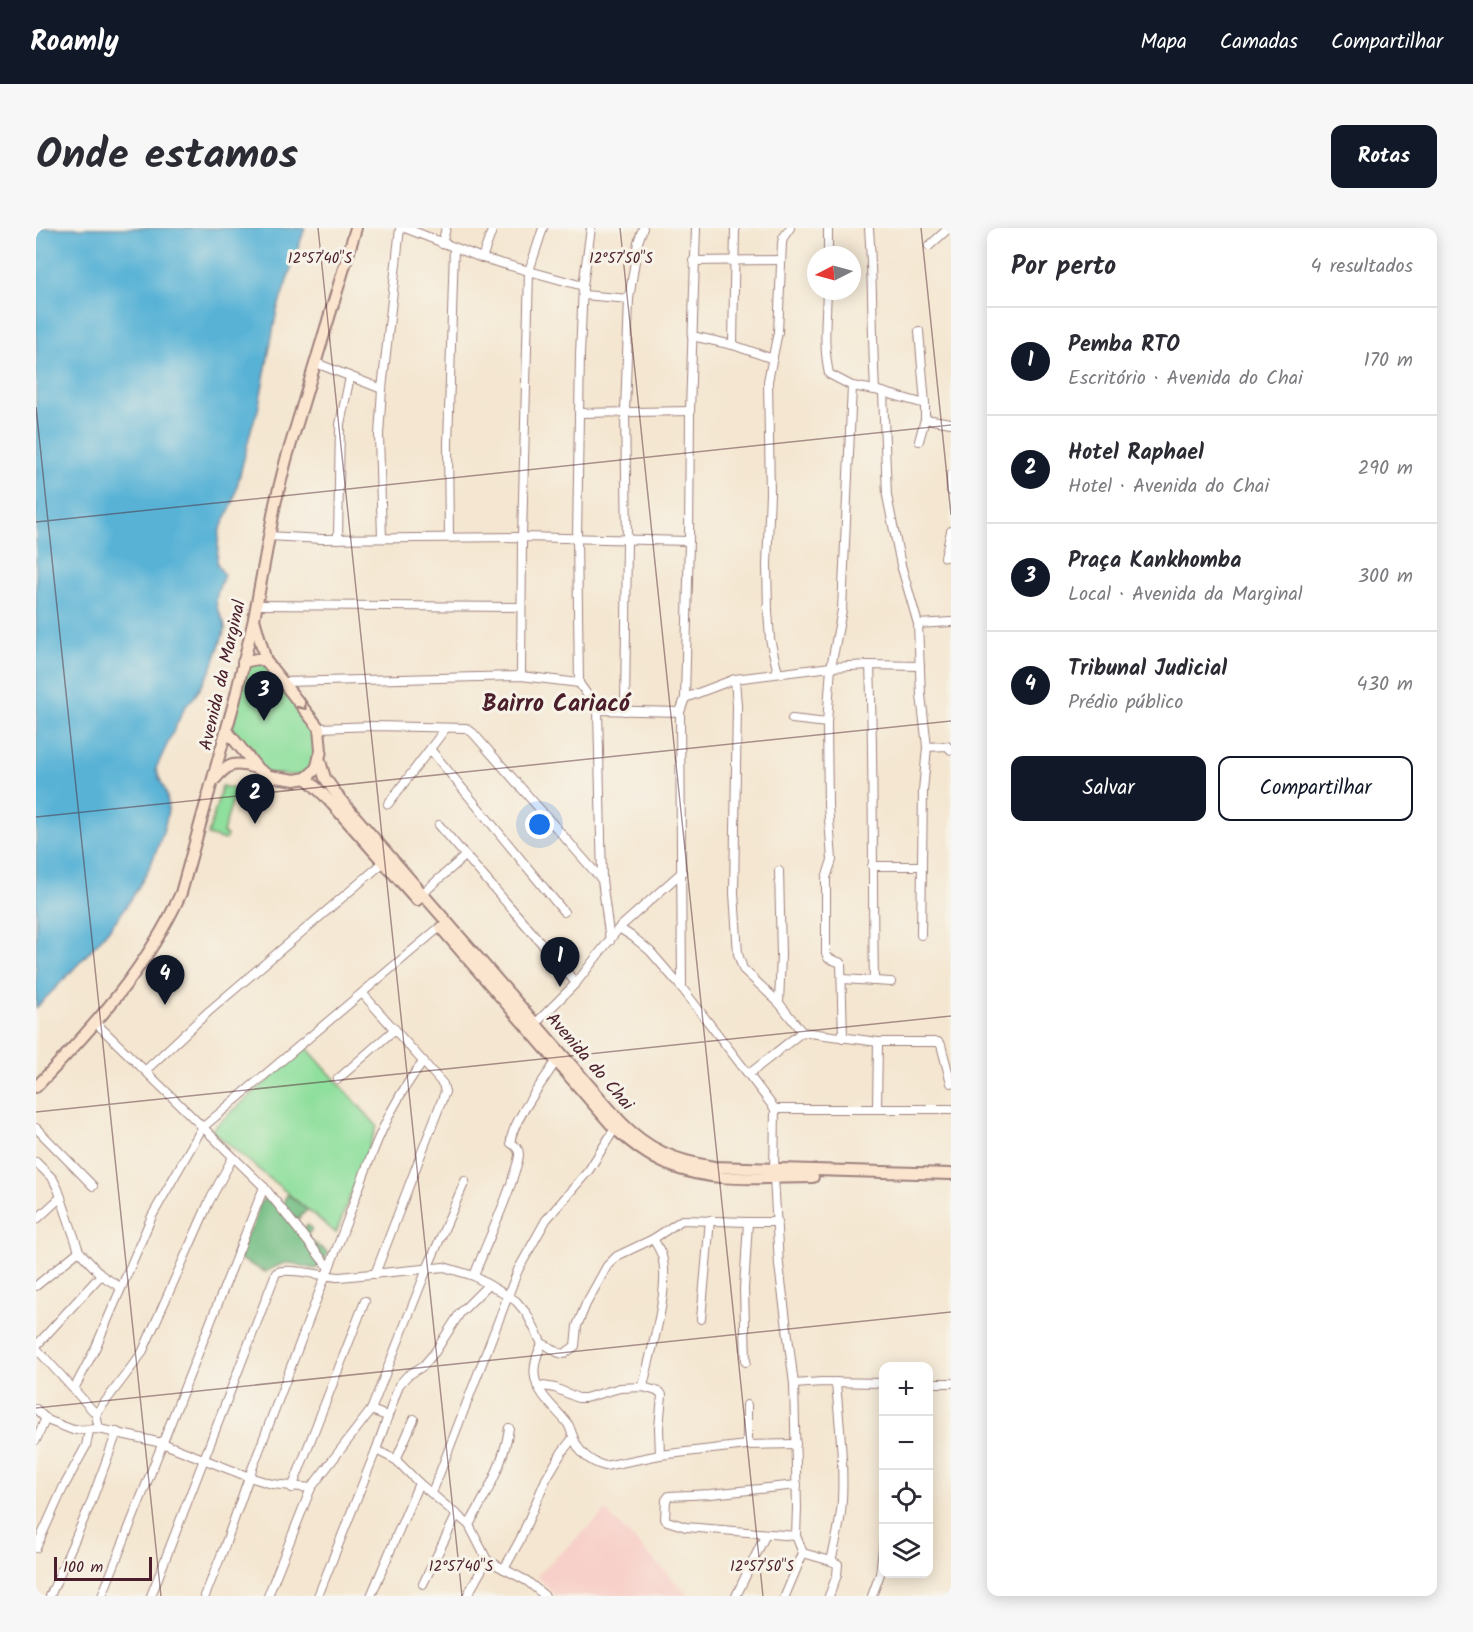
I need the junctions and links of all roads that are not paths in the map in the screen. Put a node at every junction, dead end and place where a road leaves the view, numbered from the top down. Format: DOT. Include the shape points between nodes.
graph roads {
  1 [pos="356,228"];
  2 [pos="400,228"];
  3 [pos="405,228"];
  4 [pos="446,228"];
  5 [pos="493,228"];
  6 [pos="543,228"];
  7 [pos="591,228"];
  8 [pos="643,228"];
  9 [pos="696,228"];
  10 [pos="735,228"];
  11 [pos="790,228"];
  12 [pos="828,228"];
  13 [pos="869,228"];
  14 [pos="949,228"];
  15 [pos="442,244"];
  16 [pos="828,246"];
  17 [pos="929,246"];
  18 [pos="454,248"];
  19 [pos="482,258"];
  20 [pos="735,259"];
  21 [pos="780,260"];
  22 [pos="693,261"];
  23 [pos="529,271"];
  24 [pos="583,286"];
  25 [pos="584,295"];
  26 [pos="628,299"];
  27 [pos="827,300"];
  28 [pos="919,331"];
  29 [pos="692,336"];
  30 [pos="733,345"];
  31 [pos="773,359"];
  32 [pos="316,363"];
  33 [pos="350,377"];
  34 [pos="852,386"];
  35 [pos="382,389"];
  36 [pos="879,391"];
  37 [pos="926,404"];
  38 [pos="690,411"];
  39 [pos="625,412"];
  40 [pos="580,413"];
  41 [pos="926,419"];
  42 [pos="951,423"];
  43 [pos="919,441"];
  44 [pos="951,475"];
  45 [pos="951,491"];
  46 [pos="951,531"];
  47 [pos="268,536"];
  48 [pos="449,537"];
  49 [pos="522,537"];
  50 [pos="382,538"];
  51 [pos="577,538"];
  52 [pos="338,539"];
  53 [pos="627,539"];
  54 [pos="689,541"];
  55 [pos="945,557"];
  56 [pos="256,605"];
  57 [pos="521,607"];
  58 [pos="254,619"];
  59 [pos="951,622"];
  60 [pos="918,624"];
  61 [pos="266,661"];
  62 [pos="243,662"];
  63 [pos="870,665"];
  64 [pos="920,666"];
  65 [pos="831,667"];
  66 [pos="778,673"];
  67 [pos="521,676"];
  68 [pos="735,679"];
  69 [pos="284,682"];
  70 [pos="579,683"];
  71 [pos="686,698"];
  72 [pos="598,710"];
  73 [pos="625,711"];
  74 [pos="680,712"];
  75 [pos="792,719"];
  76 [pos="828,723"];
  77 [pos="319,728"];
  78 [pos="446,728"];
  79 [pos="227,731"];
  80 [pos="927,747"];
  81 [pos="430,749"];
  82 [pos="951,750"];
  83 [pos="319,758"];
  84 [pos="256,768"];
  85 [pos="306,778"];
  86 [pos="213,782"];
  87 [pos="388,804"];
  88 [pos="439,825"];
  89 [pos="465,856"];
  90 [pos="384,862"];
  91 [pos="872,866"];
  92 [pos="922,866"];
  93 [pos="779,871"];
  94 [pos="682,872"];
  95 [pos="602,880"];
  96 [pos="422,894"];
  97 [pos="564,912"];
  98 [pos="440,927"];
  99 [pos="619,928"];
  100 [pos="921,935"];
  101 [pos="610,941"];
  102 [pos="843,980"];
  103 [pos="874,981"];
  104 [pos="891,981"];
  105 [pos="576,983"];
  106 [pos="682,988"];
  107 [pos="363,994"];
  108 [pos="779,1003"];
  109 [pos="95,1022"];
  110 [pos="536,1023"];
  111 [pos="395,1029"];
  112 [pos="802,1032"];
  113 [pos="843,1038"];
  114 [pos="878,1042"];
  115 [pos="557,1060"];
  116 [pos="424,1061"];
  117 [pos="146,1070"];
  118 [pos="749,1074"];
  119 [pos="338,1079"];
  120 [pos="951,1083"];
  121 [pos="36,1087"];
  122 [pos="775,1108"];
  123 [pos="877,1108"];
  124 [pos="951,1108"];
  125 [pos="618,1125"];
  126 [pos="36,1128"];
  127 [pos="202,1128"];
  128 [pos="233,1157"];
  129 [pos="36,1162"];
  130 [pos="774,1173"];
  131 [pos="951,1174"];
  132 [pos="465,1181"];
  133 [pos="951,1181"];
  134 [pos="93,1186"];
  135 [pos="264,1187"];
  136 [pos="61,1197"];
  137 [pos="36,1220"];
  138 [pos="710,1220"];
  139 [pos="748,1222"];
  140 [pos="778,1222"];
  141 [pos="654,1239"];
  142 [pos="79,1251"];
  143 [pos="328,1268"];
  144 [pos="427,1269"];
  145 [pos="375,1274"];
  146 [pos="101,1275"];
  147 [pos="325,1276"];
  148 [pos="474,1276"];
  149 [pos="488,1285"];
  150 [pos="36,1286"];
  151 [pos="120,1287"];
  152 [pos="507,1296"];
  153 [pos="365,1301"];
  154 [pos="701,1319"];
  155 [pos="543,1344"];
  156 [pos="36,1347"];
  157 [pos="746,1362"];
  158 [pos="836,1382"];
  159 [pos="879,1383"];
  160 [pos="933,1383"];
  161 [pos="951,1383"];
  162 [pos="794,1384"];
  163 [pos="537,1385"];
  164 [pos="643,1387"];
  165 [pos="74,1389"];
  166 [pos="747,1405"];
  167 [pos="36,1409"];
  168 [pos="371,1410"];
  169 [pos="96,1414"];
  170 [pos="387,1416"];
  171 [pos="46,1418"];
  172 [pos="414,1419"];
  173 [pos="509,1428"];
  174 [pos="99,1429"];
  175 [pos="89,1431"];
  176 [pos="117,1432"];
  177 [pos="573,1438"];
  178 [pos="36,1440"];
  179 [pos="162,1443"];
  180 [pos="796,1444"];
  181 [pos="747,1445"];
  182 [pos="376,1450"];
  183 [pos="660,1455"];
  184 [pos="204,1459"];
  185 [pos="396,1460"];
  186 [pos="249,1477"];
  187 [pos="419,1484"];
  188 [pos="797,1485"];
  189 [pos="292,1488"];
  190 [pos="311,1488"];
  191 [pos="432,1493"];
  192 [pos="457,1514"];
  193 [pos="469,1526"];
  194 [pos="766,1534"];
  195 [pos="796,1536"];
  196 [pos="36,1548"];
  197 [pos="803,1553"];
  198 [pos="487,1560"];
  199 [pos="831,1561"];
  200 [pos="504,1569"];
  201 [pos="879,1577"];
  202 [pos="423,1584"];
  203 [pos="50,1596"];
  204 [pos="102,1596"];
  205 [pos="151,1596"];
  206 [pos="205,1596"];
  207 [pos="268,1596"];
  208 [pos="318,1596"];
  209 [pos="370,1596"];
  210 [pos="467,1596"];
  211 [pos="545,1596"];
  212 [pos="736,1596"];
  213 [pos="785,1596"];
  214 [pos="829,1596"];
  215 [pos="872,1596"];
  1 -- 32 [label="main road, Avenida da Marginal"];
  2 -- 35 [label="street"];
  3 -- 15 [label="street"];
  4 -- 15 [label="street"];
  5 -- 19 [label="street"];
  6 -- 23 [label="street"];
  7 -- 24 [label="street"];
  8 -- 26 [label="street"];
  9 -- 22 [label="street"];
  10 -- 20 [label="street"];
  11 -- 21 [label="street" via="783,238"];
  12 -- 16 [label="street"];
  13 -- 36 [label="street" via="872,337"];
  14 -- 17 [label="street"];
  15 -- 18 [label="street"];
  18 -- 19 [label="street"];
  18 -- 48 [label="street"];
  19 -- 23 [label="street"];
  20 -- 21 [label="street"];
  20 -- 22 [label="street"];
  20 -- 30 [label="street"];
  21 -- 31 [label="street" via="778,332"];
  22 -- 29 [label="street"];
  23 -- 24 [label="street"];
  23 -- 49 [label="street"];
  24 -- 25 [label="street"];
  25 -- 26 [label="street"];
  25 -- 40 [label="street"];
  26 -- 39 [label="street"];
  27 -- 34 [label="street" via="829,374"];
  28 -- 37 [label="street"];
  29 -- 30 [label="street"];
  29 -- 38 [label="street"];
  30 -- 31 [label="street"];
  31 -- 66 [label="street" via="768,381 767,576 770,639"];
  32 -- 33 [label="street"];
  32 -- 47 [label="main road, Avenida da Marginal"];
  33 -- 35 [label="street"];
  33 -- 52 [label="street" via="340,423"];
  34 -- 36 [label="street"];
  34 -- 65 [label="street" via="843,610"];
  35 -- 50 [label="street"];
  36 -- 37 [label="street"];
  36 -- 60 [label="street" via="886,496"];
  37 -- 41 [label="street"];
  38 -- 39 [label="street"];
  38 -- 54 [label="street"];
  39 -- 40 [label="street"];
  39 -- 53 [label="street"];
  40 -- 51 [label="street"];
  41 -- 42 [label="street"];
  41 -- 43 [label="street"];
  44 -- 45 [label="street"];
  46 -- 55 [label="street"];
  47 -- 52 [label="street"];
  47 -- 56 [label="main road, Avenida da Marginal"];
  48 -- 49 [label="street"];
  48 -- 50 [label="street"];
  49 -- 51 [label="street"];
  49 -- 57 [label="street"];
  50 -- 52 [label="street"];
  51 -- 53 [label="street"];
  51 -- 70 [label="street"];
  53 -- 54 [label="street"];
  53 -- 73 [label="street"];
  54 -- 71 [label="street"];
  56 -- 57 [label="street"];
  56 -- 58 [label="main road, Avenida da Marginal"];
  57 -- 67 [label="street"];
  58 -- 61 [label="main road"];
  58 -- 62 [label="main road, Avenida da Marginal"];
  59 -- 60 [label="street"];
  60 -- 64 [label="street"];
  61 -- 62 [label="main road"];
  61 -- 69 [label="main road"];
  62 -- 79 [label="main road, Avenida da Marginal"];
  63 -- 64 [label="street"];
  63 -- 65 [label="street"];
  63 -- 91 [label="street" via="874,752"];
  64 -- 80 [label="street"];
  65 -- 66 [label="street"];
  65 -- 76 [label="street"];
  66 -- 68 [label="street"];
  67 -- 69 [label="street"];
  67 -- 70 [label="street"];
  68 -- 71 [label="street"];
  68 -- 108 [label="street" via="734,893 738,954 743,969"];
  69 -- 77 [label="main road, one-way"];
  70 -- 72 [label="street"];
  71 -- 74 [label="street"];
  72 -- 73 [label="street"];
  72 -- 95 [label="street"];
  73 -- 74 [label="street"];
  74 -- 94 [label="street"];
  75 -- 76 [label="street"];
  76 -- 102 [label="street" via="832,860 826,878 826,953 828,958 841,963"];
  77 -- 78 [label="street"];
  77 -- 83 [label="main road, Avenida do Chai"];
  78 -- 81 [label="street"];
  78 -- 95 [label="street" via="456,726 473,732"];
  79 -- 84 [label="main road"];
  79 -- 86 [label="main road, Avenida da Marginal"];
  80 -- 82 [label="street" via="947,746"];
  80 -- 92 [label="street"];
  81 -- 87 [label="street"];
  81 -- 97 [label="street"];
  83 -- 85 [label="main road"];
  83 -- 96 [label="main road, Avenida do Chai" via="331,789"];
  84 -- 85 [label="main road" via="269,776"];
  84 -- 86 [label="main road" via="232,765"];
  85 -- 90 [label="main road, Avenida do Chai"];
  86 -- 109 [label="main road, Avenida da Marginal" via="181,893 169,920 154,946"];
  88 -- 89 [label="street"];
  89 -- 96 [label="street"];
  89 -- 105 [label="street"];
  90 -- 98 [label="main road, Avenida do Chai"];
  90 -- 117 [label="street"];
  91 -- 92 [label="street"];
  91 -- 103 [label="street"];
  92 -- 100 [label="street"];
  93 -- 108 [label="street"];
  94 -- 99 [label="street"];
  94 -- 106 [label="street"];
  95 -- 101 [label="street"];
  96 -- 110 [label="main road, Avenida do Chai"];
  98 -- 107 [label="street"];
  98 -- 115 [label="main road, Avenida do Chai"];
  99 -- 101 [label="street"];
  99 -- 106 [label="street" via="650,951"];
  101 -- 105 [label="street"];
  102 -- 103 [label="street"];
  102 -- 113 [label="street"];
  103 -- 104 [label="street"];
  105 -- 110 [label="street"];
  106 -- 118 [label="street"];
  107 -- 111 [label="street"];
  107 -- 127 [label="street"];
  108 -- 112 [label="street"];
  109 -- 117 [label="street"];
  109 -- 121 [label="main road, Avenida da Marginal"];
  110 -- 125 [label="main road, Avenida do Chai"];
  111 -- 116 [label="street"];
  111 -- 119 [label="street"];
  112 -- 113 [label="street"];
  112 -- 118 [label="street"];
  113 -- 114 [label="street"];
  114 -- 120 [label="street" via="938,1042"];
  114 -- 123 [label="street"];
  115 -- 125 [label="main road, Avenida do Chai"];
  115 -- 148 [label="street" via="511,1136 519,1153 515,1171"];
  116 -- 143 [label="street" via="406,1082 383,1126"];
  116 -- 145 [label="street" via="443,1084 444,1094"];
  117 -- 127 [label="street"];
  118 -- 122 [label="street"];
  122 -- 123 [label="street"];
  122 -- 130 [label="street"];
  123 -- 124 [label="street"];
  125 -- 130 [label="main road, Avenida do Chai" via="646,1144 685,1162"];
  125 -- 152 [label="street" via="589,1170 546,1220"];
  126 -- 134 [label="street"];
  127 -- 128 [label="street"];
  127 -- 151 [label="street" via="152,1216"];
  128 -- 135 [label="street"];
  128 -- 169 [label="street" via="188,1247 146,1345"];
  129 -- 136 [label="street" via="53,1179"];
  130 -- 131 [label="main road, Avenida do Chai"];
  130 -- 133 [label="main road, Avenida do Chai"];
  130 -- 140 [label="street"];
  132 -- 144 [label="street"];
  135 -- 143 [label="street"];
  135 -- 179 [label="street"];
  136 -- 137 [label="street"];
  136 -- 142 [label="street"];
  138 -- 139 [label="street"];
  138 -- 141 [label="street" via="676,1222"];
  138 -- 154 [label="street"];
  139 -- 140 [label="street"];
  139 -- 157 [label="street" via="744,1289"];
  140 -- 162 [label="street"];
  141 -- 155 [label="street" via="610,1261 577,1326 576,1346 559,1354"];
  141 -- 164 [label="street" via="662,1256 664,1282"];
  142 -- 146 [label="street"];
  142 -- 150 [label="street"];
  143 -- 147 [label="street"];
  144 -- 145 [label="street"];
  144 -- 148 [label="street" via="444,1267"];
  144 -- 168 [label="street"];
  145 -- 147 [label="street"];
  146 -- 151 [label="street"];
  146 -- 156 [label="street"];
  147 -- 184 [label="street" via="283,1269 276,1273"];
  147 -- 186 [label="street"];
  148 -- 149 [label="street"];
  149 -- 152 [label="street"];
  149 -- 170 [label="street" via="460,1313 423,1366 402,1381"];
  151 -- 165 [label="street"];
  152 -- 155 [label="street" via="527,1314"];
  152 -- 191 [label="street"];
  153 -- 189 [label="street"];
  155 -- 163 [label="street" via="536,1356"];
  156 -- 165 [label="street"];
  158 -- 159 [label="street"];
  158 -- 162 [label="street"];
  158 -- 199 [label="street" via="843,1466 842,1501"];
  160 -- 161 [label="street"];
  162 -- 180 [label="street"];
  163 -- 164 [label="street" via="578,1398"];
  163 -- 177 [label="street" via="541,1395 568,1424"];
  164 -- 183 [label="street" via="662,1395"];
  165 -- 169 [label="street"];
  166 -- 181 [label="street"];
  167 -- 171 [label="street"];
  168 -- 170 [label="street"];
  168 -- 190 [label="street"];
  169 -- 174 [label="street"];
  170 -- 182 [label="street"];
  171 -- 175 [label="street" via="73,1430"];
  171 -- 178 [label="street"];
  172 -- 185 [label="street"];
  173 -- 193 [label="street" via="492,1486"];
  174 -- 175 [label="street"];
  174 -- 176 [label="street"];
  175 -- 196 [label="street" via="86,1446"];
  176 -- 179 [label="street"];
  176 -- 203 [label="street"];
  177 -- 183 [label="street" via="586,1456 605,1466"];
  177 -- 200 [label="street" via="546,1479"];
  179 -- 184 [label="street"];
  179 -- 204 [label="street"];
  180 -- 181 [label="street"];
  180 -- 188 [label="street"];
  181 -- 183 [label="street"];
  182 -- 185 [label="street"];
  182 -- 208 [label="street"];
  184 -- 186 [label="street"];
  184 -- 205 [label="street"];
  185 -- 187 [label="street"];
  186 -- 189 [label="street"];
  186 -- 206 [label="street"];
  187 -- 191 [label="street"];
  187 -- 209 [label="street"];
  188 -- 194 [label="street" via="667,1497 667,1521 686,1527"];
  188 -- 195 [label="street"];
  189 -- 190 [label="street"];
  190 -- 207 [label="street"];
  191 -- 192 [label="street"];
  192 -- 193 [label="street"];
  192 -- 202 [label="street"];
  193 -- 198 [label="street"];
  194 -- 195 [label="street"];
  194 -- 212 [label="street"];
  195 -- 197 [label="street"];
  197 -- 199 [label="street"];
  197 -- 213 [label="street"];
  198 -- 200 [label="street"];
  198 -- 210 [label="street"];
  199 -- 214 [label="street" via="838,1564 838,1569"];
  200 -- 211 [label="street"];
  201 -- 215 [label="street"];
}
